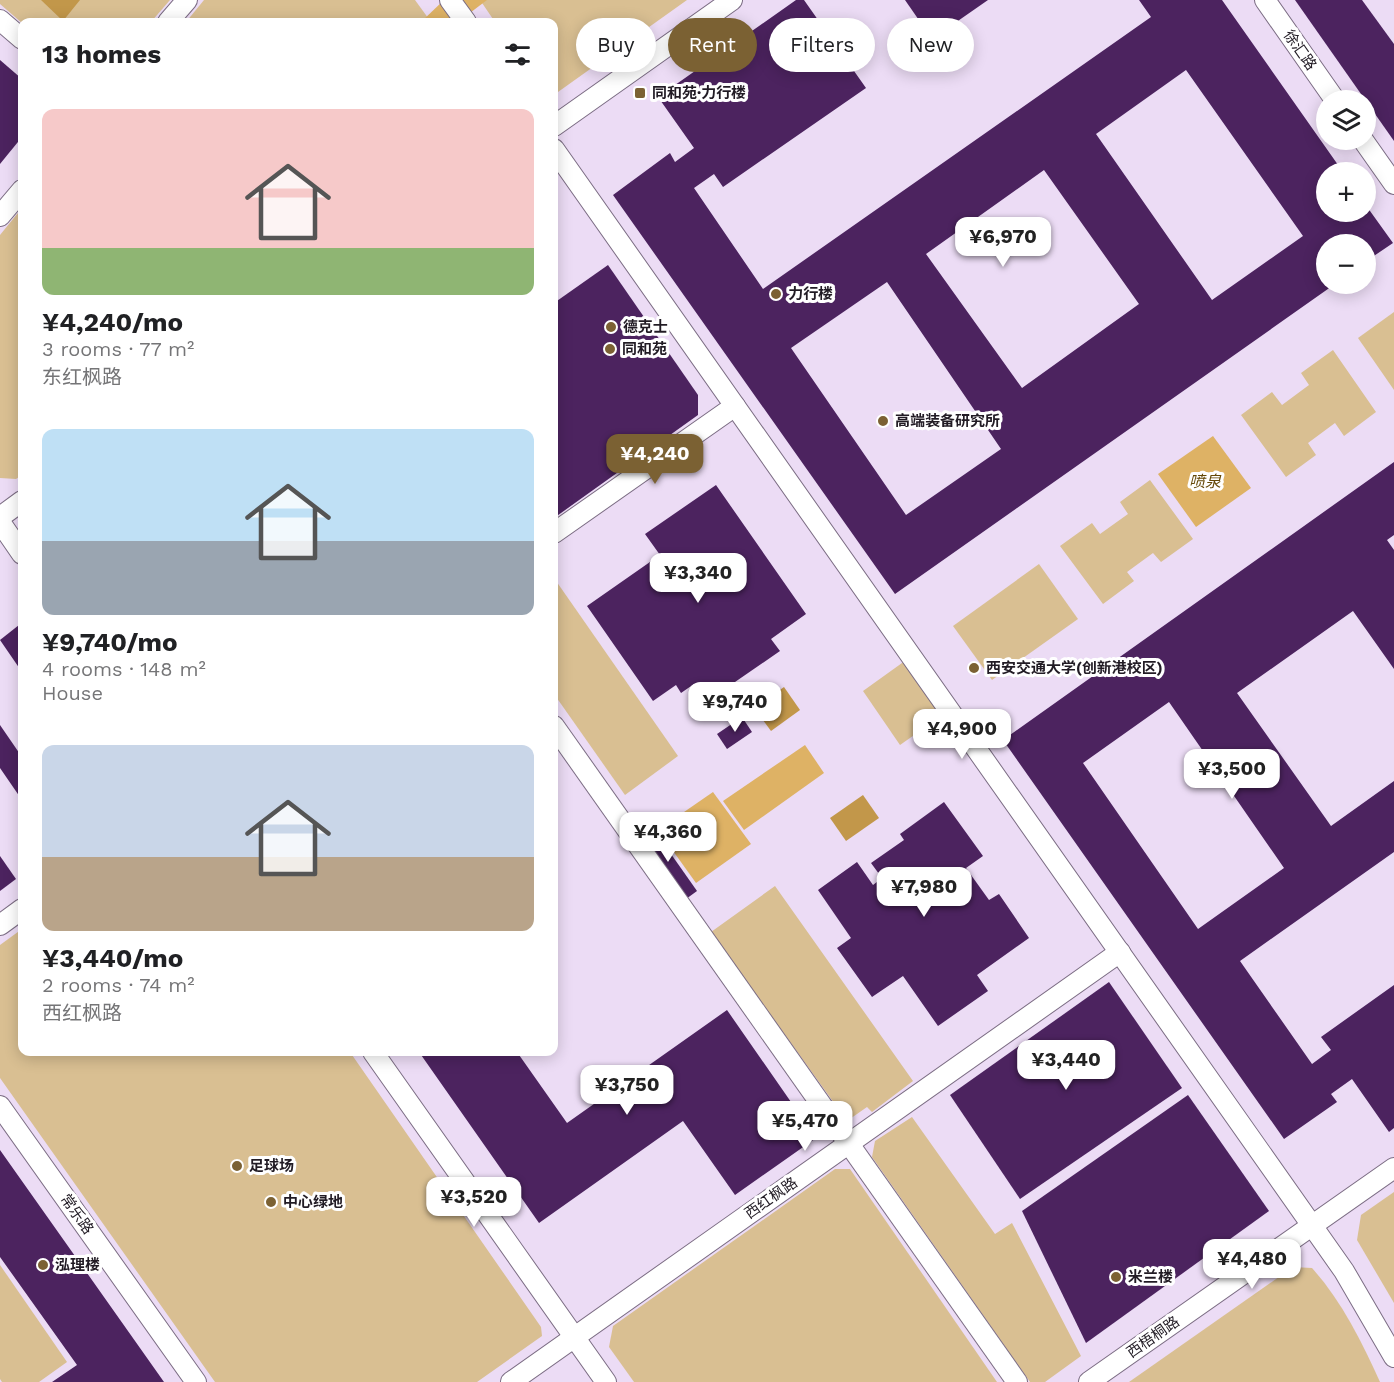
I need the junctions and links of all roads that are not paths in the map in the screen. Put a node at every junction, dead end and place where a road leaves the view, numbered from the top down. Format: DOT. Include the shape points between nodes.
graph roads {
  1 [pos="187,0"];
  2 [pos="450,0"];
  3 [pos="732,0"];
  4 [pos="1265,0"];
  5 [pos="171,18"];
  6 [pos="463,18"];
  7 [pos="0,20"];
  8 [pos="18,36"];
  9 [pos="1328,90"];
  10 [pos="558,123"];
  11 [pos="1370,150"];
  12 [pos="558,155"];
  13 [pos="1394,184"];
  14 [pos="18,195"];
  15 [pos="0,216"];
  16 [pos="735,406"];
  17 [pos="18,504"];
  18 [pos="0,517"];
  19 [pos="0,522"];
  20 [pos="558,530"];
  21 [pos="18,548"];
  22 [pos="558,732"];
  23 [pos="18,912"];
  24 [pos="0,925"];
  25 [pos="1120,952"];
  26 [pos="376,1056"];
  27 [pos="0,1106"];
  28 [pos="849,1144"];
  29 [pos="1394,1168"];
  30 [pos="1311,1226"];
  31 [pos="574,1337"];
  32 [pos="1394,1356"];
  33 [pos="196,1382"];
  34 [pos="511,1382"];
  35 [pos="606,1382"];
  36 [pos="1017,1382"];
  37 [pos="1089,1382"];
  1 -- 5 [label="street"];
  2 -- 6 [label="street"];
  3 -- 10 [label="street"];
  4 -- 9 [label="street, 徐汇路"];
  7 -- 8 [label="street"];
  11 -- 13 [label="street"];
  12 -- 16 [label="street"];
  14 -- 15 [label="street"];
  16 -- 20 [label="street"];
  16 -- 25 [label="street"];
  17 -- 18 [label="street"];
  19 -- 21 [label="street"];
  22 -- 28 [label="street"];
  23 -- 24 [label="street"];
  25 -- 28 [label="street, 西红枫路"];
  25 -- 30 [label="street"];
  26 -- 31 [label="street"];
  27 -- 33 [label="street, 常乐路"];
  28 -- 31 [label="street, 西红枫路"];
  28 -- 36 [label="street"];
  29 -- 30 [label="street, 西梧桐路"];
  30 -- 32 [label="street" via="1344,1271"];
  30 -- 37 [label="street, 西梧桐路"];
  31 -- 34 [label="street, 西红枫路"];
  31 -- 35 [label="street"];
}
